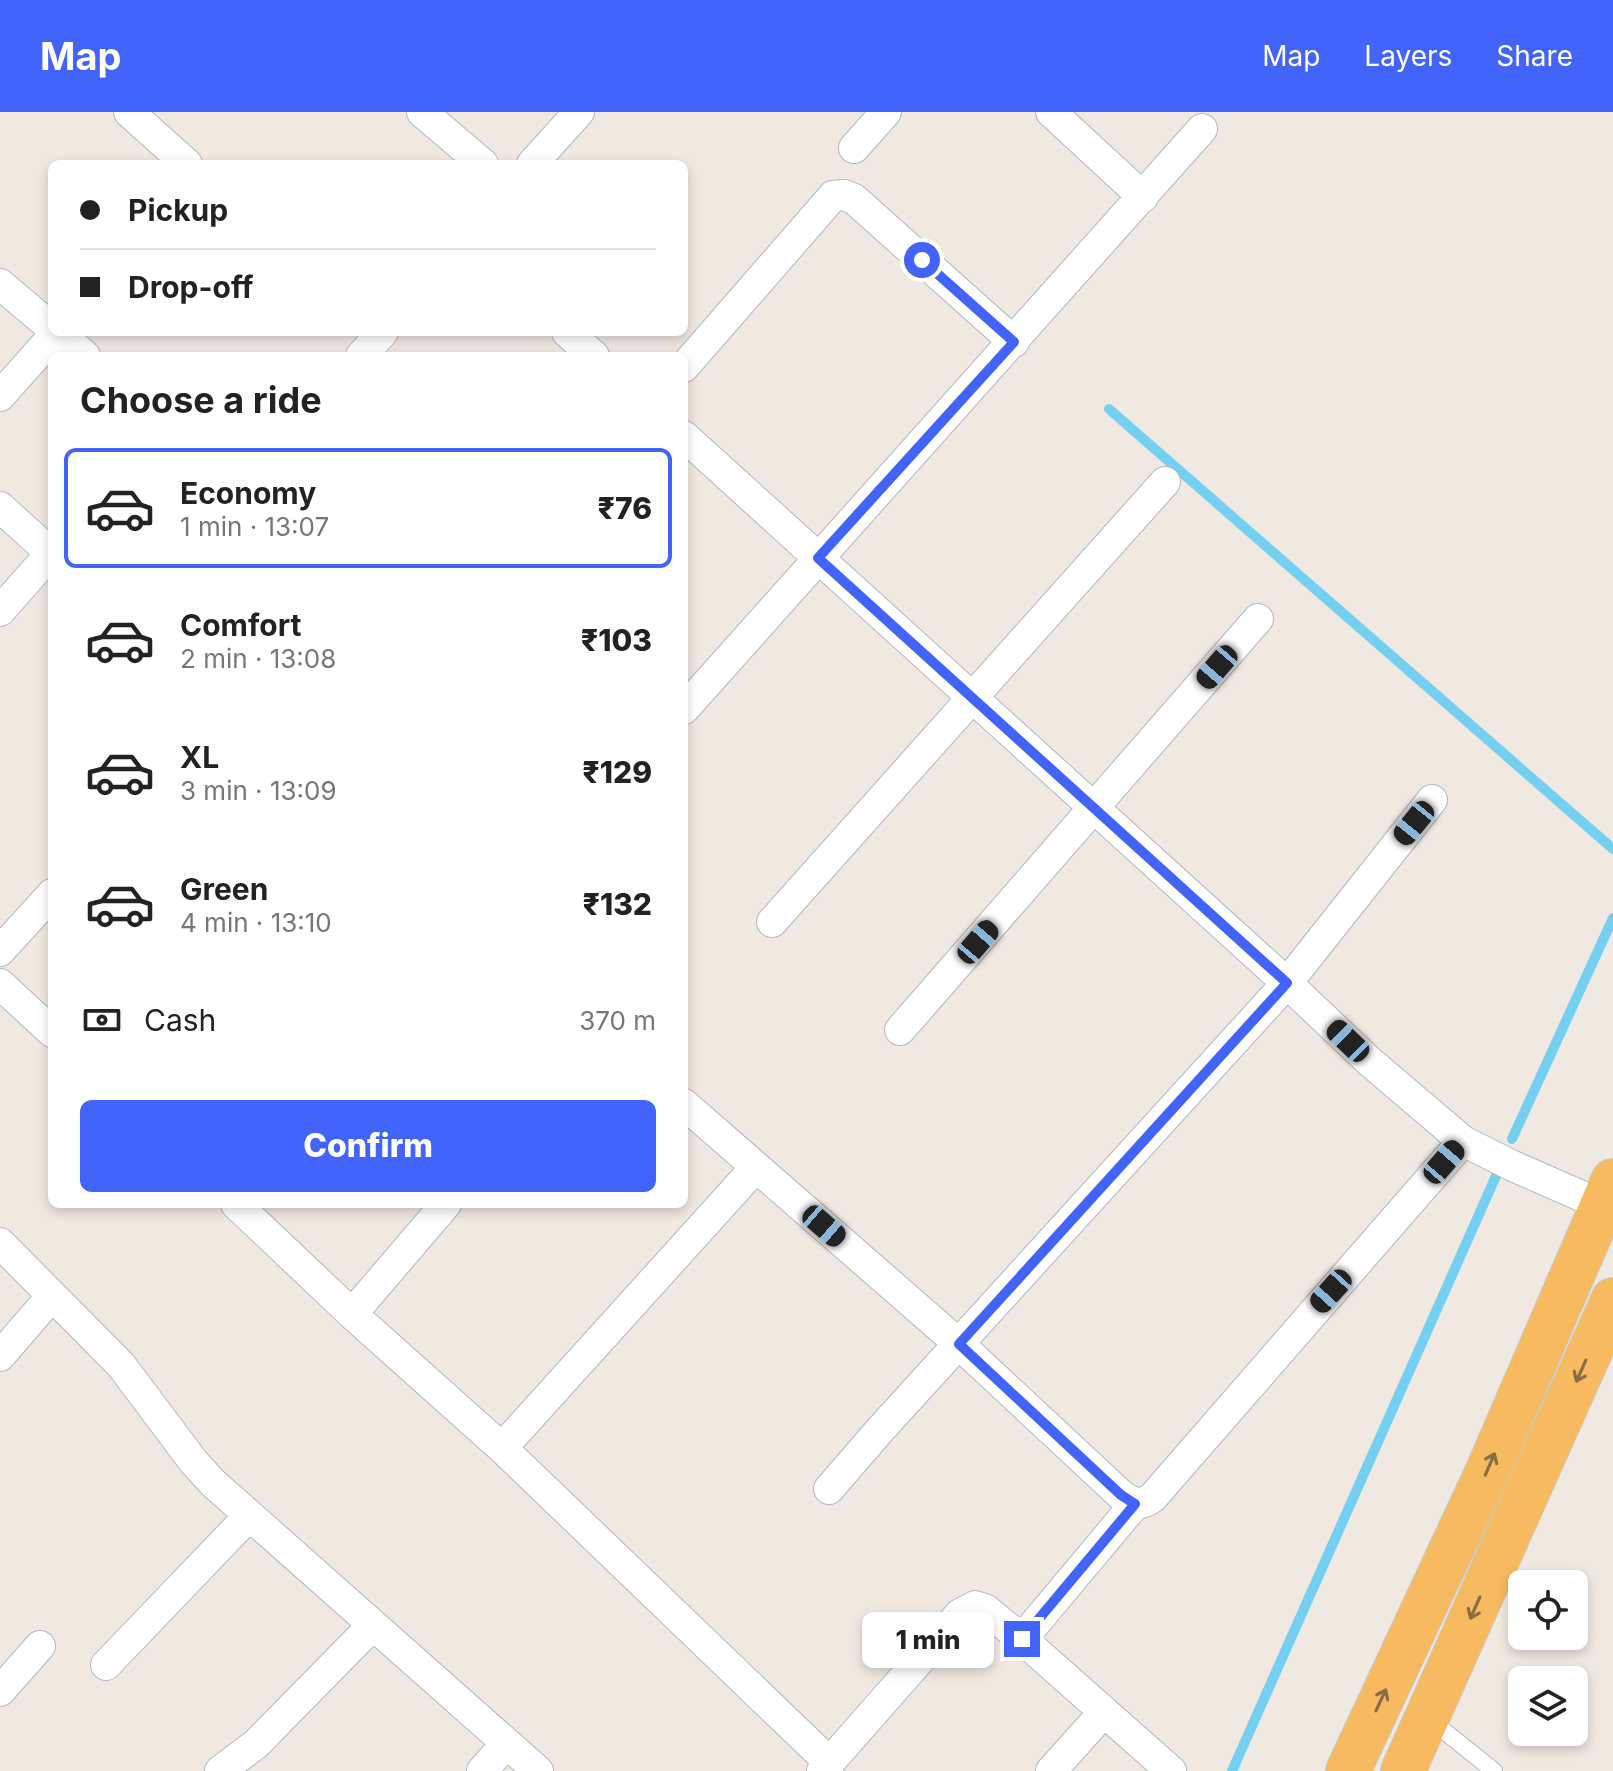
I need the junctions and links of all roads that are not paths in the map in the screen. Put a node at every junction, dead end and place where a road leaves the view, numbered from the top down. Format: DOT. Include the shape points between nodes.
graph roads {
  1 [pos="129,112"];
  2 [pos="422,112"];
  3 [pos="579,112"];
  4 [pos="886,112"];
  5 [pos="1051,112"];
  6 [pos="1202,129"];
  7 [pos="854,148"];
  8 [pos="183,160"];
  9 [pos="478,160"];
  10 [pos="536,160"];
  11 [pos="1143,197"];
  12 [pos="0,284"];
  13 [pos="48,325"];
  14 [pos="53,336"];
  15 [pos="62,336"];
  16 [pos="379,336"];
  17 [pos="572,336"];
  18 [pos="1014,342"];
  19 [pos="80,352"];
  20 [pos="365,352"];
  21 [pos="590,352"];
  22 [pos="688,362"];
  23 [pos="0,396"];
  24 [pos="688,440"];
  25 [pos="1165,482"];
  26 [pos="0,507"];
  27 [pos="48,549"];
  28 [pos="48,557"];
  29 [pos="818,558"];
  30 [pos="0,611"];
  31 [pos="1258,619"];
  32 [pos="972,695"];
  33 [pos="688,704"];
  34 [pos="1432,800"];
  35 [pos="1095,809"];
  36 [pos="48,898"];
  37 [pos="772,922"];
  38 [pos="0,951"];
  39 [pos="1287,983"];
  40 [pos="0,984"];
  41 [pos="48,1028"];
  42 [pos="900,1030"];
  43 [pos="688,1108"];
  44 [pos="1463,1141"];
  45 [pos="756,1167"];
  46 [pos="1609,1199"];
  47 [pos="240,1208"];
  48 [pos="443,1208"];
  49 [pos="0,1243"];
  50 [pos="51,1297"];
  51 [pos="1613,1300"];
  52 [pos="352,1314"];
  53 [pos="959,1344"];
  54 [pos="0,1356"];
  55 [pos="502,1448"];
  56 [pos="829,1489"];
  57 [pos="1135,1504"];
  58 [pos="249,1516"];
  59 [pos="372,1626"];
  60 [pos="1022,1639"];
  61 [pos="40,1646"];
  62 [pos="106,1665"];
  63 [pos="0,1691"];
  64 [pos="1104,1712"];
  65 [pos="1427,1717"];
  66 [pos="506,1744"];
  67 [pos="826,1767"];
  68 [pos="220,1771"];
  69 [pos="482,1771"];
  70 [pos="538,1771"];
  71 [pos="1051,1771"];
  72 [pos="1171,1771"];
  73 [pos="1348,1771"];
  74 [pos="1403,1771"];
  75 [pos="1494,1771"];
  1 -- 8 [label="street"];
  2 -- 9 [label="street"];
  3 -- 10 [label="street"];
  4 -- 7 [label="street"];
  5 -- 11 [label="street"];
  6 -- 11 [label="street"];
  11 -- 18 [label="street"];
  12 -- 13 [label="street"];
  14 -- 23 [label="street"];
  15 -- 19 [label="street"];
  16 -- 20 [label="street"];
  17 -- 21 [label="street"];
  18 -- 22 [label="street" via="854,199 839,195"];
  18 -- 29 [label="street"];
  24 -- 29 [label="street"];
  25 -- 32 [label="street"];
  26 -- 27 [label="street"];
  28 -- 30 [label="street"];
  29 -- 32 [label="street"];
  29 -- 33 [label="street"];
  31 -- 35 [label="street"];
  32 -- 35 [label="street"];
  32 -- 37 [label="street"];
  34 -- 39 [label="street"];
  35 -- 39 [label="street"];
  35 -- 42 [label="street"];
  36 -- 38 [label="street"];
  39 -- 44 [label="street"];
  39 -- 53 [label="street"];
  40 -- 41 [label="street"];
  43 -- 45 [label="street"];
  44 -- 46 [label="street"];
  44 -- 57 [label="street" via="1153,1497"];
  45 -- 53 [label="street"];
  45 -- 55 [label="street"];
  73 -- 46 [label="highway, one-way"];
  47 -- 52 [label="street"];
  48 -- 52 [label="street"];
  49 -- 50 [label="street"];
  50 -- 54 [label="street"];
  50 -- 58 [label="street" via="121,1365 193,1461"];
  51 -- 65 [label="highway, one-way"];
  52 -- 55 [label="street"];
  53 -- 56 [label="street"];
  53 -- 57 [label="street"];
  55 -- 67 [label="street"];
  57 -- 60 [label="street"];
  58 -- 59 [label="street"];
  58 -- 62 [label="street"];
  59 -- 66 [label="street"];
  59 -- 68 [label="street" via="256,1744"];
  60 -- 64 [label="street"];
  60 -- 67 [label="street" via="985,1609 967,1608"];
  61 -- 63 [label="street"];
  64 -- 71 [label="street"];
  64 -- 72 [label="street"];
  65 -- 74 [label="highway"];
  65 -- 75 [label="lane"];
  66 -- 69 [label="street"];
  66 -- 70 [label="street"];
}
